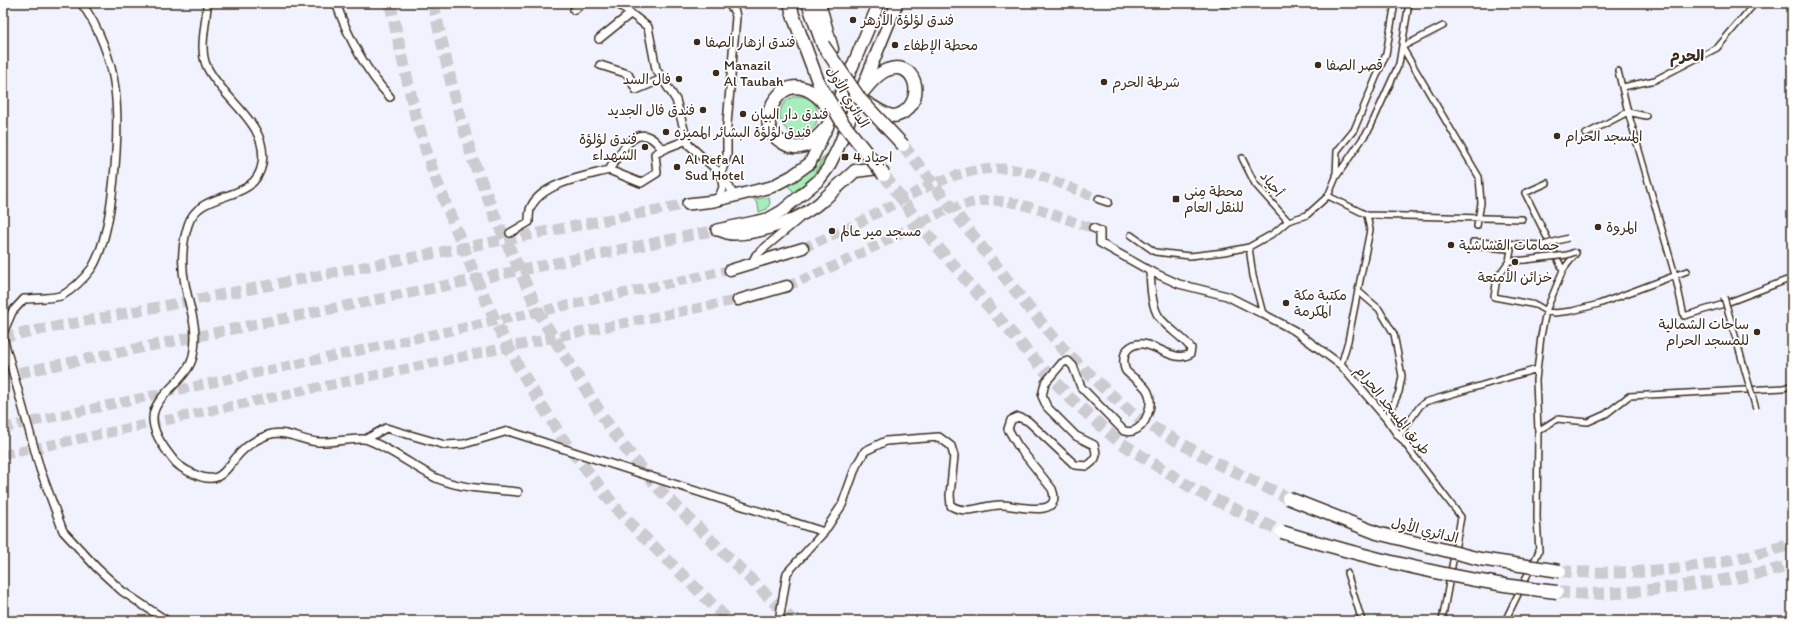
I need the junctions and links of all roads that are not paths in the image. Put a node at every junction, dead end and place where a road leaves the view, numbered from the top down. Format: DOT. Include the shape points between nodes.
graph roads {
  1 [pos="81,3"];
  2 [pos="207,3"];
  3 [pos="336,3"];
  4 [pos="583,3"];
  5 [pos="617,3"];
  6 [pos="728,3"];
  7 [pos="790,3"];
  8 [pos="808,3"];
  9 [pos="819,3"];
  10 [pos="879,3"];
  11 [pos="897,3"];
  12 [pos="1395,3"];
  13 [pos="1409,3"];
  14 [pos="1744,3"];
  15 [pos="1755,3"];
  16 [pos="1752,8"];
  17 [pos="574,10"];
  18 [pos="630,14"];
  19 [pos="1443,26"];
  20 [pos="599,39"];
  21 [pos="828,47"];
  22 [pos="1402,47"];
  23 [pos="600,65"];
  24 [pos="1618,71"];
  25 [pos="662,79"];
  26 [pos="1623,87"];
  27 [pos="390,97"];
  28 [pos="859,98"];
  29 [pos="1628,112"];
  30 [pos="1646,116"];
  31 [pos="842,122"];
  32 [pos="827,127"];
  33 [pos="1586,134"];
  34 [pos="687,140"];
  35 [pos="903,145"];
  36 [pos="669,147"];
  37 [pos="1242,158"];
  38 [pos="609,170"];
  39 [pos="722,174"];
  40 [pos="1336,177"];
  41 [pos="1547,183"];
  42 [pos="734,196"];
  43 [pos="1328,196"];
  44 [pos="1099,199"];
  45 [pos="823,200"];
  46 [pos="714,201"];
  47 [pos="1108,202"];
  48 [pos="688,204"];
  49 [pos="804,213"];
  50 [pos="1367,215"];
  51 [pos="1477,218"];
  52 [pos="1522,219"];
  53 [pos="1288,221"];
  54 [pos="1476,226"];
  55 [pos="1097,230"];
  56 [pos="510,233"];
  57 [pos="1131,235"];
  58 [pos="1568,238"];
  59 [pos="1249,246"];
  60 [pos="803,248"];
  61 [pos="1509,261"];
  62 [pos="754,263"];
  63 [pos="730,270"];
  64 [pos="1563,270"];
  65 [pos="1150,271"];
  66 [pos="1687,271"];
  67 [pos="1675,275"];
  68 [pos="1792,278"];
  69 [pos="787,286"];
  70 [pos="1358,291"];
  71 [pos="1724,297"];
  72 [pos="738,300"];
  73 [pos="1546,311"];
  74 [pos="1263,314"];
  75 [pos="3,333"];
  76 [pos="3,336"];
  77 [pos="1341,365"];
  78 [pos="1537,369"];
  79 [pos="1792,385"];
  80 [pos="1756,409"];
  81 [pos="1388,419"];
  82 [pos="1538,431"];
  83 [pos="1399,436"];
  84 [pos="366,439"];
  85 [pos="518,492"];
  86 [pos="1288,498"];
  87 [pos="824,532"];
  88 [pos="1282,532"];
  89 [pos="1560,571"];
  90 [pos="1347,573"];
  91 [pos="1556,592"];
  92 [pos="167,621"];
  93 [pos="779,621"];
  94 [pos="1362,621"];
  95 [pos="1442,621"];
  96 [pos="1505,621"];
  1 -- 75 [label="street" via="89,13 104,46 115,89 117,126 106,232 92,268 74,287 62,296 24,299 12,312"];
  2 -- 84 [label="street" via="204,52 206,65 226,94 250,120 263,152 256,179 245,189 200,207 191,215 186,232 182,268 194,317 195,344 192,360 187,369 155,408 154,429 173,460 183,469 204,479 222,475 249,445 268,435 290,434 316,442"];
  3 -- 27 [label="street" via="352,41 375,81"];
  4 -- 17 [label="street"];
  5 -- 18 [label="street"];
  6 -- 39 [label="street" via="736,17 727,124 727,155"];
  7 -- 31 [label="highway, الدائري الأول, bridge" via="819,84"];
  8 -- 21 [label="highway, الدائري الأول"];
  9 -- 21 [label="highway"];
  10 -- 32 [label="highway"];
  11 -- 28 [label="highway"];
  12 -- 40 [label="street" via="1386,54 1354,130 1337,151"];
  13 -- 22 [label="street"];
  14 -- 16 [label="street"];
  15 -- 16 [label="street"];
  16 -- 26 [label="street" via="1717,48 1655,80"];
  18 -- 20 [label="street"];
  18 -- 25 [label="street" via="648,27 656,69"];
  19 -- 22 [label="street"];
  21 -- 28 [label="highway, الدائري الأول, bridge"];
  22 -- 40 [label="street" via="1399,64 1370,128"];
  22 -- 51 [label="street" via="1478,177 1481,203"];
  23 -- 25 [label="street" via="628,74 636,90"];
  24 -- 26 [label="street"];
  25 -- 34 [label="street" via="676,100"];
  26 -- 29 [label="street"];
  28 -- 28 [label="highway, bridge" via="884,113 895,116 911,106 916,90 911,75 903,69 895,68 886,70"];
  28 -- 35 [label="highway, الدائري الأول, bridge"];
  28 -- 49 [label="highway" via="838,148 819,180 782,211 768,219 717,230 733,235 766,229"];
  29 -- 30 [label="street"];
  29 -- 33 [label="street"];
  29 -- 67 [label="street"];
  31 -- 32 [label="highway, bridge" via="808,89 797,87 785,90 772,102 768,124 773,135 789,146 799,147 812,142"];
  31 -- 45 [label="highway, الدائري الأول, bridge" via="881,172 855,171"];
  32 -- 42 [label="highway" via="810,163 772,187"];
  34 -- 36 [label="street"];
  34 -- 39 [label="street" via="689,145"];
  36 -- 38 [label="street" via="661,148 649,136 641,136 630,141 621,150"];
  36 -- 38 [label="street" via="655,154 657,173 641,183"];
  37 -- 53 [label="street, أجياد" via="1255,184"];
  38 -- 56 [label="street" via="546,189 532,206 529,222"];
  39 -- 42 [label="street"];
  39 -- 46 [label="street" via="723,188"];
  40 -- 43 [label="street"];
  41 -- 64 [label="street" via="1525,193"];
  42 -- 46 [label="highway"];
  43 -- 50 [label="street"];
  43 -- 53 [label="street" via="1307,215"];
  44 -- 47 [label="street"];
  45 -- 49 [label="highway"];
  46 -- 48 [label="highway"];
  49 -- 62 [label="street" via="756,255"];
  50 -- 51 [label="street"];
  50 -- 70 [label="street" via="1370,230"];
  51 -- 52 [label="street"];
  51 -- 54 [label="street"];
  53 -- 59 [label="street" via="1274,233"];
  55 -- 65 [label="street, طريق المسجد الحرام" via="1100,243"];
  57 -- 59 [label="street" via="1155,252 1190,256"];
  58 -- 61 [label="street, bridge" via="1543,245 1473,242 1473,246 1510,250"];
  59 -- 74 [label="street" via="1253,276"];
  60 -- 62 [label="main road"];
  61 -- 64 [label="street, bridge" via="1575,252"];
  61 -- 73 [label="street" via="1498,278 1494,297 1536,305"];
  62 -- 63 [label="main road"];
  64 -- 73 [label="street"];
  65 -- 74 [label="street, طريق المسجد الحرام" via="1179,284 1227,296"];
  65 -- 87 [label="street" via="1156,310 1160,318 1191,348 1190,354 1180,357 1144,344 1133,346 1126,351 1126,370 1149,393 1147,416 1139,428 1132,432 1124,431 1081,387 1073,366 1068,361 1062,363 1045,383 1042,396 1047,407 1076,436 1094,445 1097,453 1095,461 1087,466 1076,465 1028,421 1018,417 1011,420 1008,429 1052,489 1053,502 1046,507 1033,509 1002,504 961,512 951,506 954,456 951,446 939,437 886,441 866,451 856,466 842,505"];
  66 -- 67 [label="street"];
  67 -- 68 [label="street" via="1684,316"];
  67 -- 73 [label="street" via="1599,304 1554,313"];
  69 -- 72 [label="main road"];
  70 -- 77 [label="street"];
  70 -- 81 [label="street" via="1379,309 1394,334 1402,376 1399,392"];
  71 -- 80 [label="street, bridge"];
  73 -- 78 [label="street"];
  74 -- 77 [label="street, طريق المسجد الحرام" via="1295,331"];
  76 -- 92 [label="street" via="40,469 62,531 122,591"];
  77 -- 81 [label="street, طريق المسجد الحرام"];
  78 -- 82 [label="street"];
  78 -- 83 [label="street" via="1425,402"];
  79 -- 82 [label="street" via="1784,388 1629,396 1606,414 1588,422 1557,419"];
  81 -- 83 [label="street, طريق المسجد الحرام"];
  82 -- 96 [label="street" via="1539,551"];
  83 -- 95 [label="street, طريق المسجد الحرام" via="1461,517"];
  84 -- 85 [label="street" via="438,479 454,485"];
  84 -- 87 [label="street" via="386,428 445,445 464,444 508,431"];
  86 -- 89 [label="highway, الدائري الأول, bridge" via="1377,533 1480,559"];
  87 -- 93 [label="street" via="787,573"];
  88 -- 91 [label="highway, bridge" via="1345,551 1439,572 1506,586"];
  90 -- 94 [label="street"];
}
